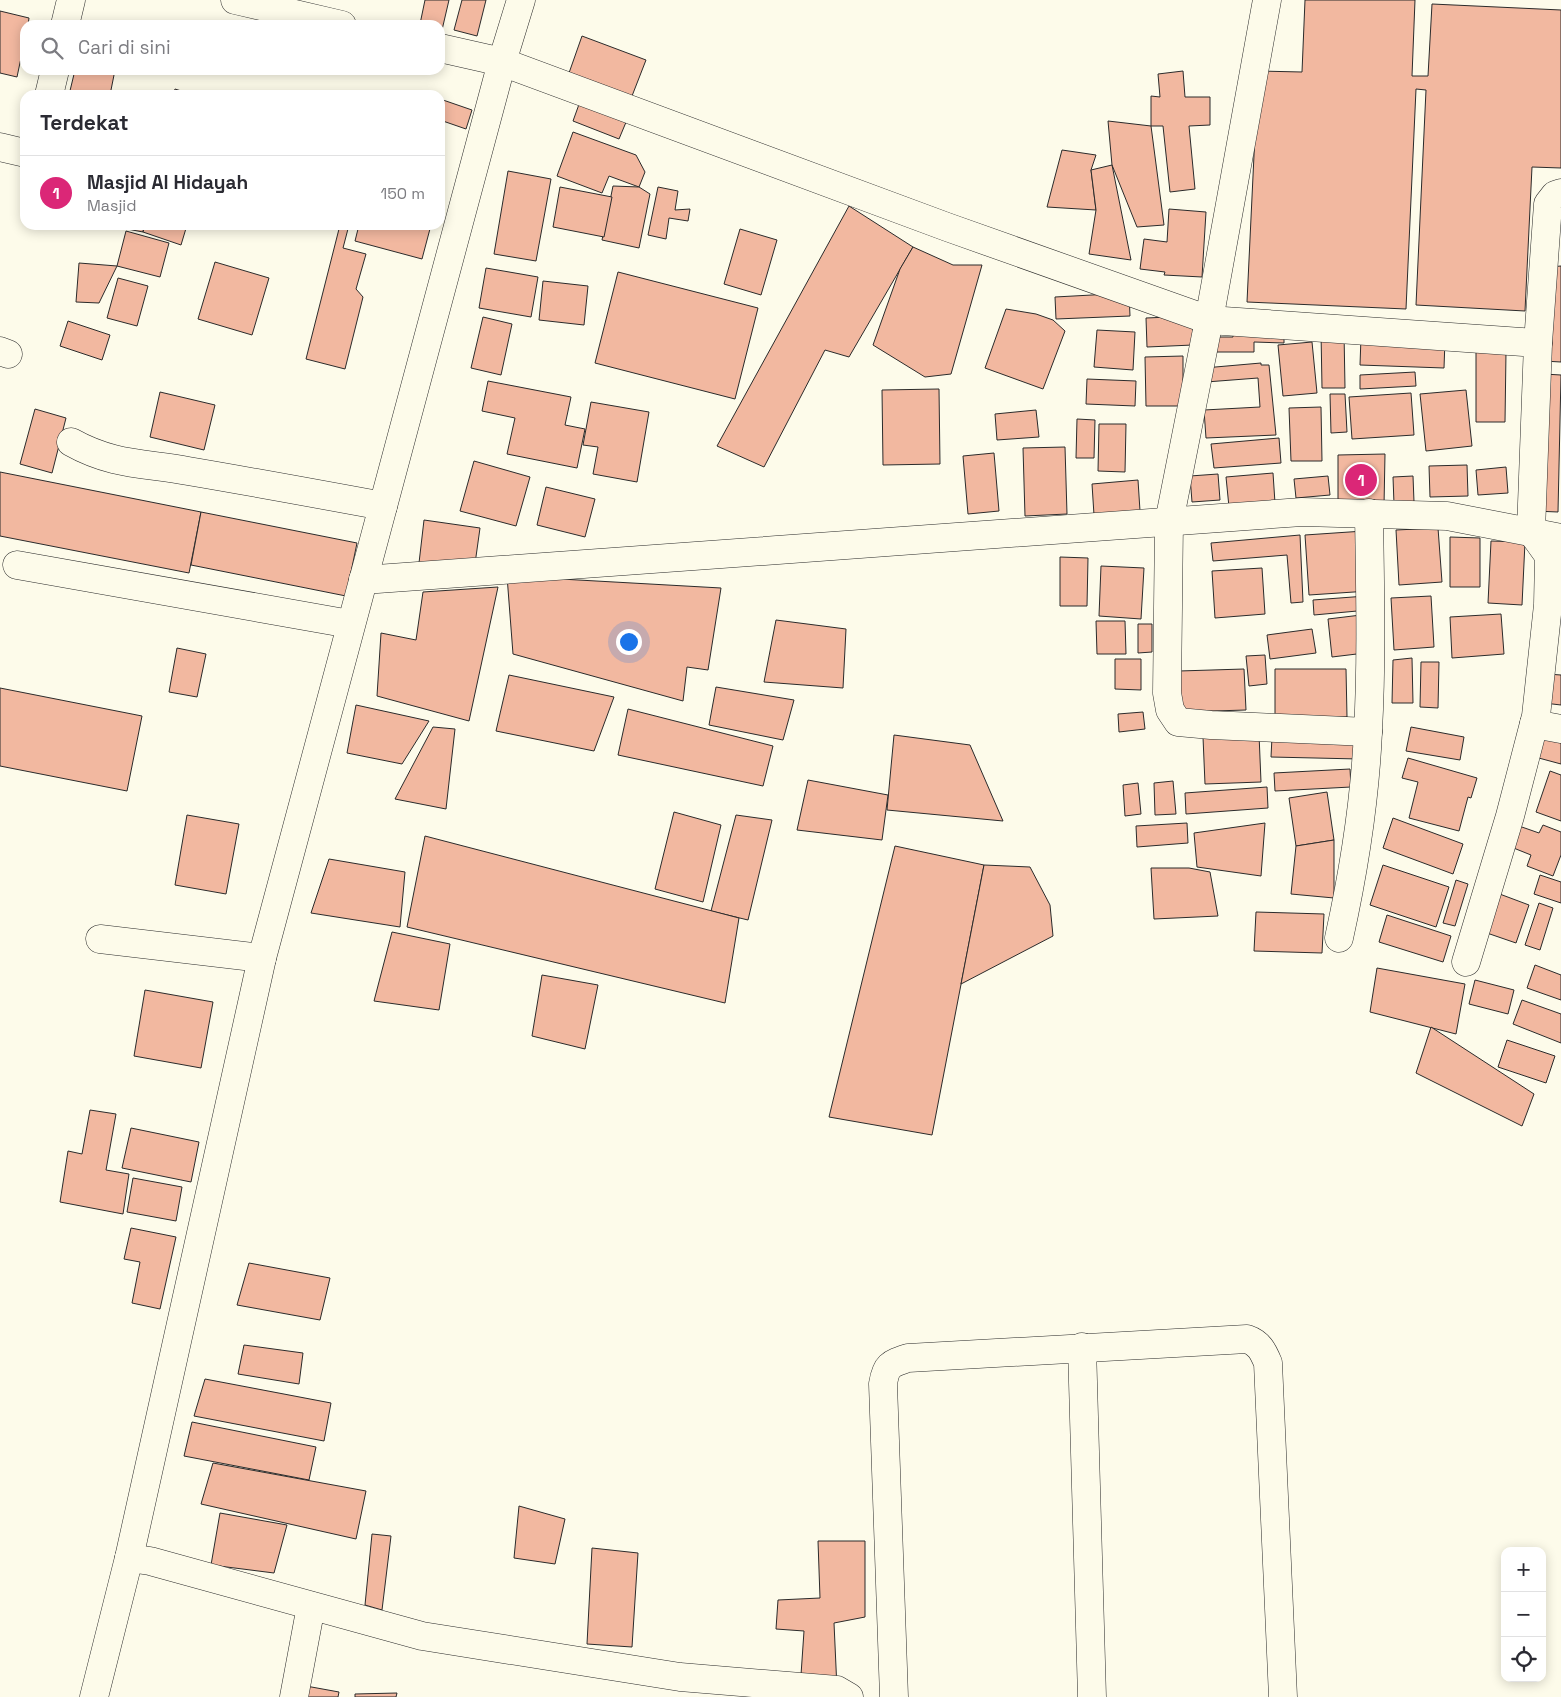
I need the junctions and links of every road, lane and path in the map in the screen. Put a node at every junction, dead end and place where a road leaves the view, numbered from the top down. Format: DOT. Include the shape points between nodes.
graph roads {
  1 [pos="71,0"];
  2 [pos="235,0"];
  3 [pos="522,0"];
  4 [pos="1267,0"];
  5 [pos="66,20"];
  6 [pos="321,20"];
  7 [pos="445,49"];
  8 [pos="502,62"];
  9 [pos="54,75"];
  10 [pos="50,90"];
  11 [pos="0,147"];
  12 [pos="20,152"];
  13 [pos="1561,194"];
  14 [pos="1209,320"];
  15 [pos="1538,343"];
  16 [pos="71,442"];
  17 [pos="383,506"];
  18 [pos="1370,513"];
  19 [pos="1169,522"];
  20 [pos="1531,531"];
  21 [pos="1561,538"];
  22 [pos="16,565"];
  23 [pos="363,580"];
  24 [pos="350,624"];
  25 [pos="1534,724"];
  26 [pos="1561,729"];
  27 [pos="1368,732"];
  28 [pos="1339,938"];
  29 [pos="100,939"];
  30 [pos="262,958"];
  31 [pos="1466,962"];
  32 [pos="1082,1347"];
  33 [pos="129,1558"];
  34 [pos="311,1606"];
  35 [pos="680,1687"];
  36 [pos="94,1697"];
  37 [pos="294,1697"];
  38 [pos="849,1697"];
  39 [pos="894,1697"];
  40 [pos="1092,1697"];
  41 [pos="1283,1697"];
  1 -- 5 [label="street"];
  2 -- 6 [label="street"];
  3 -- 8 [label="street"];
  4 -- 14 [label="street"];
  7 -- 8 [label="street"];
  8 -- 14 [label="street" via="937,224"];
  8 -- 17 [label="street"];
  9 -- 10 [label="street"];
  11 -- 12 [label="street"];
  13 -- 15 [label="street" via="1555,195 1548,204"];
  14 -- 15 [label="street"];
  14 -- 19 [label="street"];
  15 -- 20 [label="street"];
  16 -- 17 [label="street" via="113,460"];
  17 -- 23 [label="street"];
  18 -- 19 [label="street" via="1302,512"];
  18 -- 20 [label="street" via="1447,516"];
  18 -- 27 [label="street"];
  19 -- 23 [label="street"];
  19 -- 27 [label="street" via="1167,692 1170,710 1178,722"];
  20 -- 21 [label="street"];
  20 -- 25 [label="street" via="1549,556 1548,605"];
  22 -- 24 [label="street"];
  23 -- 24 [label="street"];
  24 -- 30 [label="street"];
  25 -- 26 [label="street"];
  25 -- 31 [label="street"];
  27 -- 28 [label="street" via="1352,875"];
  29 -- 30 [label="street"];
  30 -- 33 [label="street"];
  32 -- 39 [label="street" via="908,1358 892,1363 885,1371"];
  32 -- 40 [label="street"];
  32 -- 41 [label="street" via="1247,1339 1262,1349 1268,1363"];
  33 -- 34 [label="street"];
  33 -- 36 [label="street"];
  34 -- 35 [label="street" via="422,1636"];
  34 -- 37 [label="street"];
  35 -- 38 [label="street" via="838,1690"];
}
